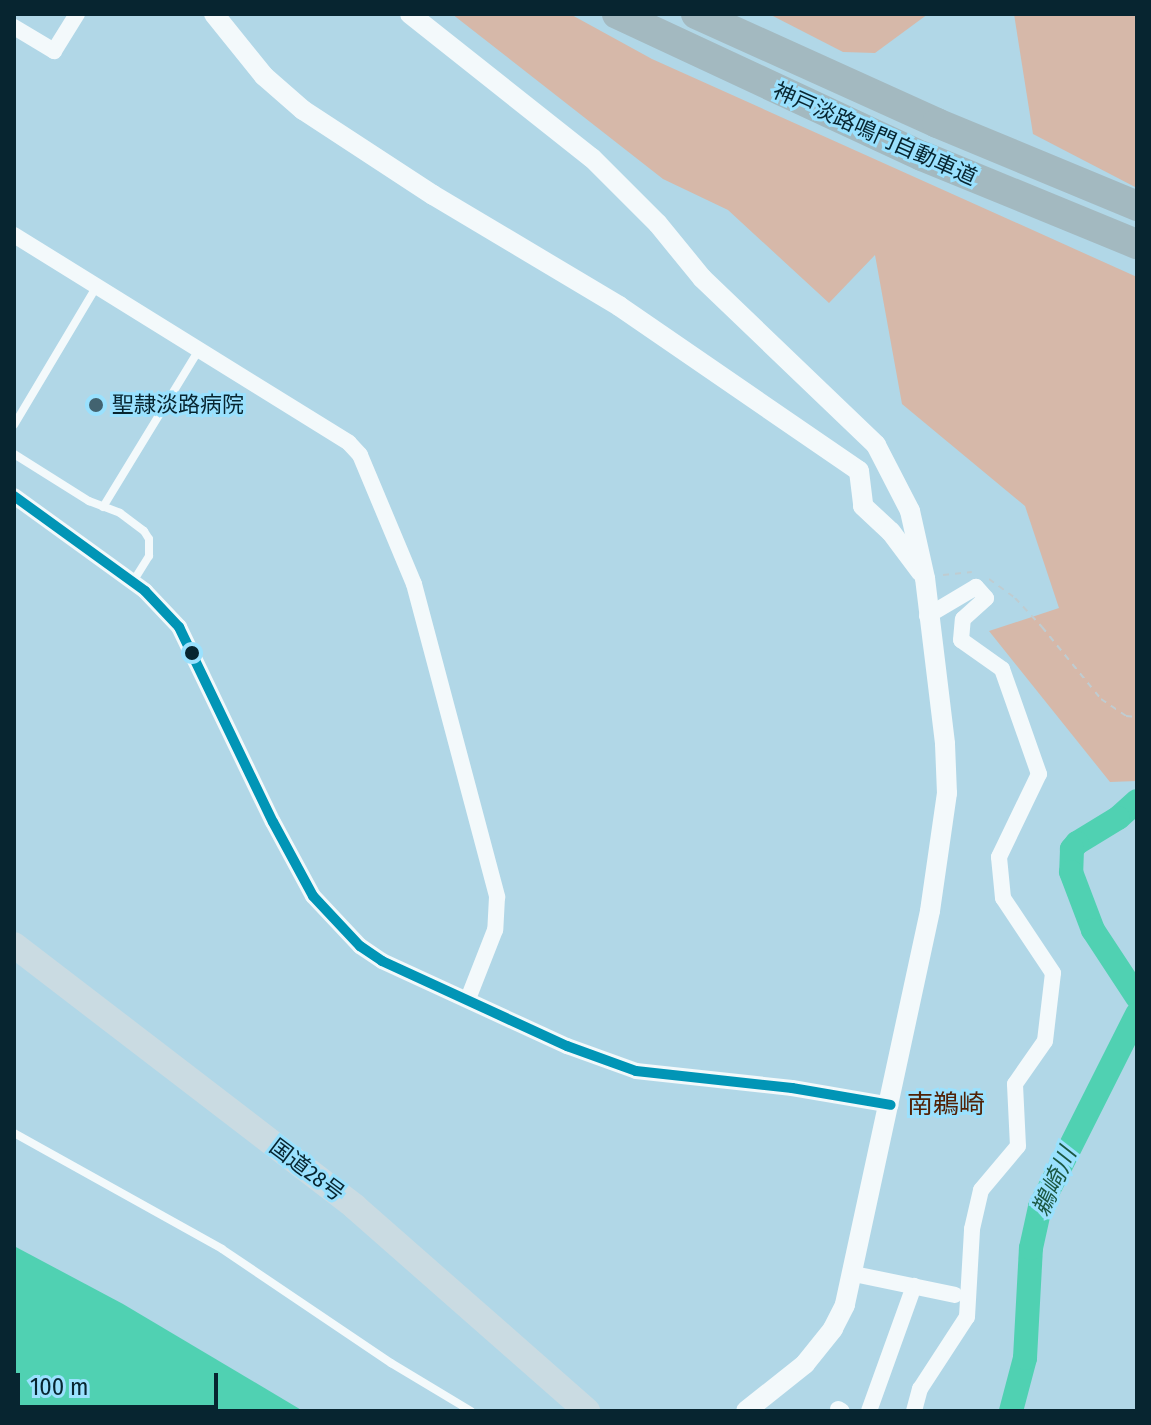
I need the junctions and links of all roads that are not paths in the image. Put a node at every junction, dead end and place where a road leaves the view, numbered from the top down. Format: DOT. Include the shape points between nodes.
graph roads {
  1 [pos="77,14"];
  2 [pos="214,14"];
  3 [pos="410,14"];
  4 [pos="617,14"];
  5 [pos="696,14"];
  6 [pos="14,27"];
  7 [pos="1137,206"];
  8 [pos="14,235"];
  9 [pos="1137,244"];
  10 [pos="97,286"];
  11 [pos="199,349"];
  12 [pos="14,425"];
  13 [pos="14,454"];
  14 [pos="14,496"];
  15 [pos="103,507"];
  16 [pos="925,578"];
  17 [pos="133,582"];
  18 [pos="927,616"];
  19 [pos="14,945"];
  20 [pos="468,999"];
  21 [pos="891,1105"];
  22 [pos="14,1133"];
  23 [pos="854,1274"];
  24 [pos="914,1286"];
  25 [pos="955,1295"];
  26 [pos="471,1411"];
  27 [pos="587,1411"];
  28 [pos="746,1411"];
  29 [pos="869,1411"];
  30 [pos="914,1411"];
  1 -- 6 [label="street" via="54,51"];
  2 -- 16 [label="street" via="264,76 303,110 619,306 859,471 863,506 891,532"];
  3 -- 16 [label="street" via="592,158 658,224 702,278 876,445 910,511"];
  4 -- 9 [label="highway, 神戸淡路鳴門自動車道" via="922,156"];
  5 -- 7 [label="highway, 神戸淡路鳴門自動車道"];
  8 -- 10 [label="street"];
  10 -- 11 [label="street"];
  10 -- 12 [label="lane"];
  11 -- 15 [label="lane"];
  11 -- 20 [label="street" via="349,443 373,479 414,584 497,897 495,930"];
  13 -- 15 [label="lane"];
  14 -- 17 [label="street"];
  15 -- 17 [label="lane" via="120,513 149,539 149,556"];
  16 -- 18 [label="street"];
  17 -- 20 [label="street" via="179,627 313,896 360,946 382,961"];
  18 -- 21 [label="street" via="947,793 930,911"];
  18 -- 30 [label="street" via="976,587 986,598 963,619 961,640 1002,669 1039,774 999,857 1003,898 1053,973 1045,1041 1015,1084 1018,1146 981,1190 972,1229 967,1317 920,1389"];
  19 -- 27 [label="highway, 国道28号" via="355,1207"];
  20 -- 21 [label="street" via="567,1046 636,1071"];
  21 -- 23 [label="street"];
  22 -- 26 [label="lane" via="222,1249"];
  23 -- 24 [label="street"];
  23 -- 28 [label="street" via="839,1317 818,1350"];
  24 -- 25 [label="street"];
  24 -- 29 [label="street"];
}
